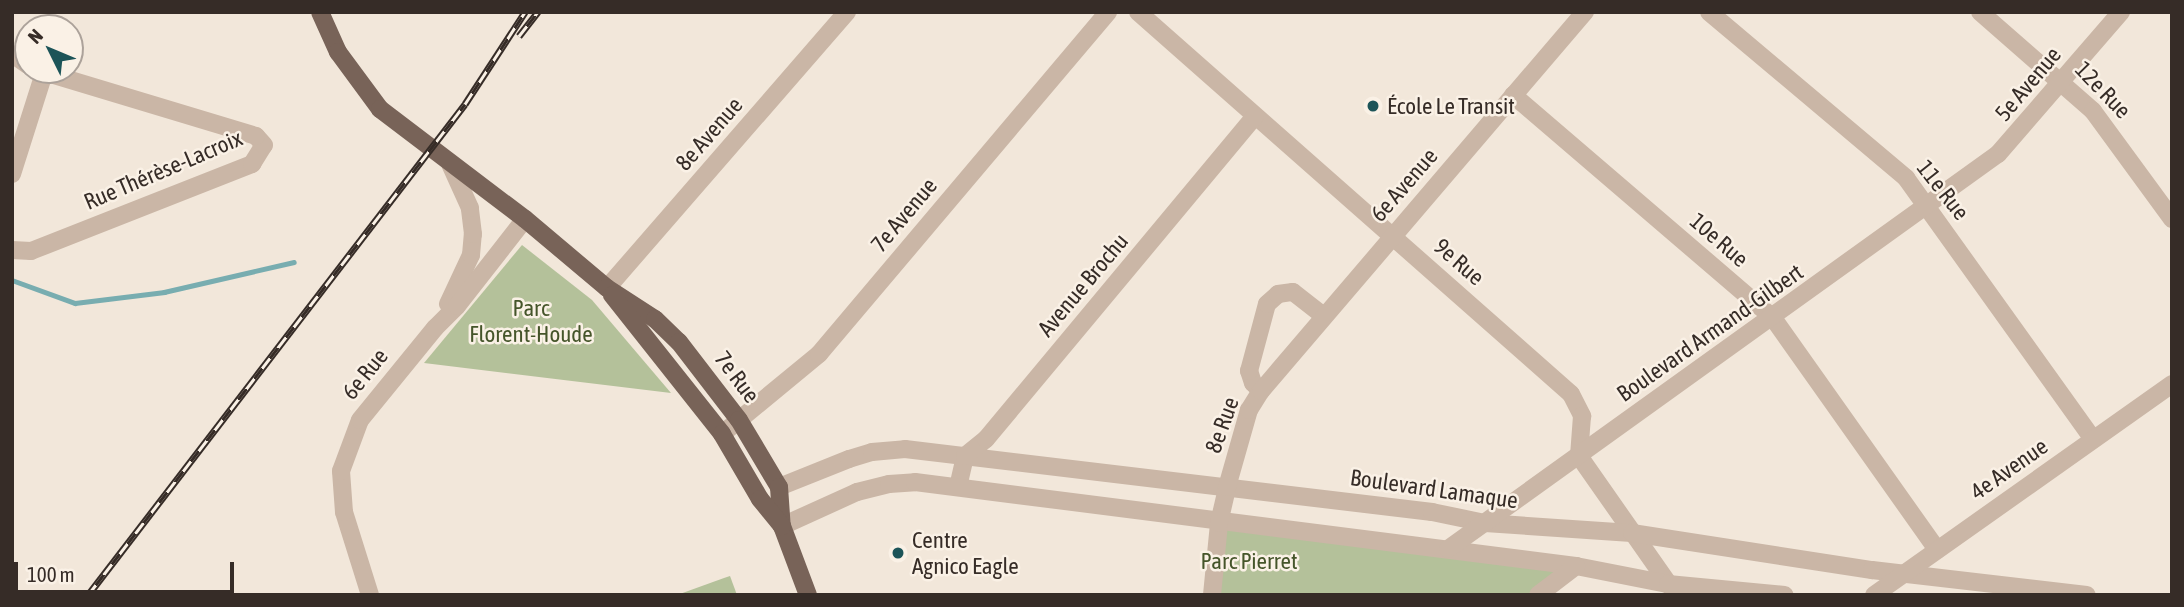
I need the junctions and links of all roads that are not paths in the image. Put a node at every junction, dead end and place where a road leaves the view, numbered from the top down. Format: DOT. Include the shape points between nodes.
graph roads {
  1 [pos="320,12"];
  2 [pos="847,12"];
  3 [pos="1108,12"];
  4 [pos="1138,12"];
  5 [pos="1585,12"];
  6 [pos="1709,12"];
  7 [pos="1980,12"];
  8 [pos="2121,12"];
  9 [pos="2062,81"];
  10 [pos="33,84"];
  11 [pos="84,84"];
  12 [pos="1513,95"];
  13 [pos="1255,116"];
  14 [pos="1998,154"];
  15 [pos="450,164"];
  16 [pos="12,174"];
  17 [pos="1923,205"];
  18 [pos="526,219"];
  19 [pos="2172,219"];
  20 [pos="1392,236"];
  21 [pos="12,250"];
  22 [pos="607,288"];
  23 [pos="1324,316"];
  24 [pos="1773,318"];
  25 [pos="435,328"];
  26 [pos="2172,384"];
  27 [pos="1261,391"];
  28 [pos="739,420"];
  29 [pos="722,434"];
  30 [pos="2093,439"];
  31 [pos="965,456"];
  32 [pos="1579,456"];
  33 [pos="779,487"];
  34 [pos="958,487"];
  35 [pos="1227,487"];
  36 [pos="1219,523"];
  37 [pos="1485,523"];
  38 [pos="782,526"];
  39 [pos="1632,533"];
  40 [pos="1448,549"];
  41 [pos="1937,550"];
  42 [pos="1576,566"];
  43 [pos="1905,573"];
  44 [pos="1672,589"];
  45 [pos="370,595"];
  46 [pos="808,595"];
  47 [pos="1212,595"];
  48 [pos="1538,595"];
  49 [pos="1784,595"];
  50 [pos="1874,595"];
  51 [pos="2087,595"];
  1 -- 15 [label="main road, 7e Rue" via="338,52 380,109"];
  2 -- 22 [label="street, 8e Avenue"];
  3 -- 28 [label="street, 7e Avenue" via="819,354"];
  4 -- 13 [label="street, 9e Rue"];
  5 -- 12 [label="street, 6e Avenue"];
  6 -- 17 [label="street, 11e Rue" via="1906,178"];
  7 -- 9 [label="street, 12e Rue"];
  8 -- 9 [label="street, 5e Avenue"];
  9 -- 14 [label="street, 5e Avenue"];
  9 -- 19 [label="street, 12e Rue" via="2115,137"];
  10 -- 16 [label="street"];
  11 -- 21 [label="street, Rue Thérèse-Lacroix" via="256,136 264,145 252,164 32,251"];
  12 -- 20 [label="street, 6e Avenue"];
  12 -- 24 [label="street, 10e Rue"];
  13 -- 20 [label="street, 9e Rue"];
  13 -- 31 [label="street, Avenue Brochu" via="986,439"];
  14 -- 17 [label="street, Boulevard Armand-Gilbert"];
  15 -- 18 [label="main road, 7e Rue"];
  15 -- 25 [label="street" via="470,208 474,234 462,278"];
  17 -- 24 [label="street, Boulevard Armand-Gilbert"];
  17 -- 30 [label="street, 11e Rue"];
  18 -- 22 [label="main road, 7e Rue"];
  18 -- 25 [label="street, 6e Rue"];
  20 -- 23 [label="street, 6e Avenue"];
  20 -- 32 [label="street, 9e Rue" via="1571,394 1582,416"];
  22 -- 28 [label="main road, 7e Rue" via="679,341"];
  22 -- 29 [label="main road, 7e Rue"];
  23 -- 27 [label="street, 6e Avenue"];
  23 -- 27 [label="street, 8e Rue" via="1293,292 1278,294 1267,304 1250,371"];
  24 -- 32 [label="street, Boulevard Armand-Gilbert"];
  24 -- 41 [label="street, 10e Rue"];
  25 -- 45 [label="street, 6e Rue" via="360,420 341,471 344,512"];
  26 -- 30 [label="street, 4e Avenue"];
  27 -- 35 [label="street, 8e Rue" via="1249,410"];
  28 -- 29 [label="street, 7e Avenue"];
  28 -- 33 [label="main road, 7e Rue"];
  29 -- 38 [label="main road, 7e Rue" via="760,499"];
  30 -- 41 [label="street, 4e Avenue"];
  31 -- 33 [label="street, Boulevard Lamaque" via="905,449 872,452"];
  31 -- 34 [label="street"];
  31 -- 35 [label="street, Boulevard Lamaque"];
  32 -- 37 [label="street, Boulevard Armand-Gilbert"];
  32 -- 39 [label="street"];
  33 -- 38 [label="main road, 7e Rue"];
  34 -- 36 [label="street"];
  34 -- 38 [label="street" via="889,484 857,492"];
  35 -- 36 [label="street, 8e Rue"];
  35 -- 37 [label="street, Boulevard Lamaque" via="1432,512"];
  36 -- 40 [label="street"];
  36 -- 47 [label="street, 8e Rue"];
  37 -- 39 [label="street, Boulevard Lamaque"];
  37 -- 40 [label="street, Boulevard Armand-Gilbert"];
  38 -- 46 [label="main road, 7e Rue"];
  39 -- 43 [label="street, Boulevard Lamaque"];
  39 -- 44 [label="street"];
  40 -- 42 [label="street"];
  41 -- 43 [label="street, 4e Avenue"];
  42 -- 44 [label="street"];
  42 -- 48 [label="street"];
  43 -- 50 [label="street, 4e Avenue"];
  43 -- 51 [label="street, Boulevard Lamaque"];
  44 -- 49 [label="street"];
}
